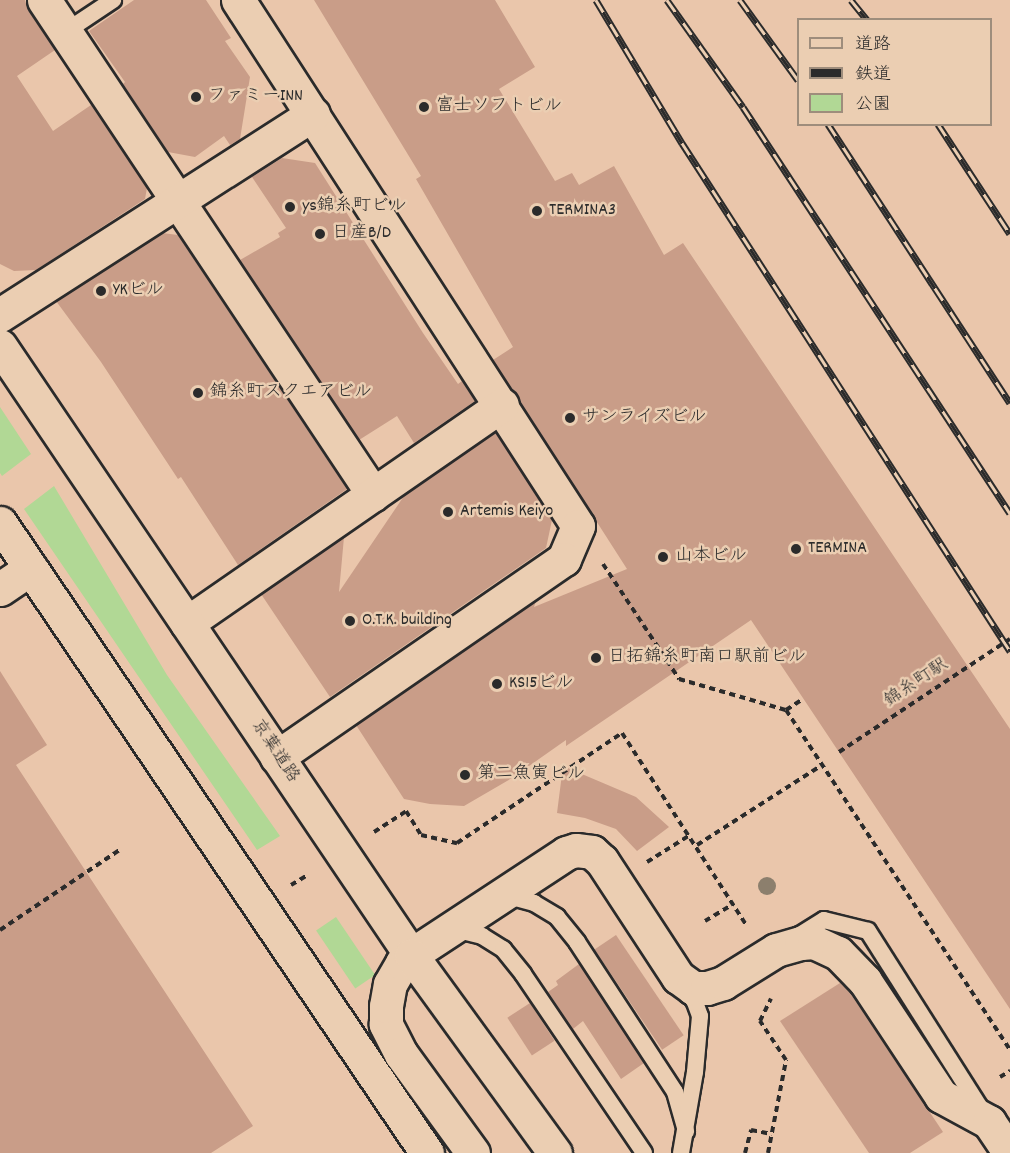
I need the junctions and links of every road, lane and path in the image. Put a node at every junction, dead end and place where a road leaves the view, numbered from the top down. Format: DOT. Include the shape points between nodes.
graph roads {
  1 [pos="44,0"];
  2 [pos="113,0"];
  3 [pos="238,0"];
  4 [pos="65,32"];
  5 [pos="313,114"];
  6 [pos="178,201"];
  7 [pos="0,315"];
  8 [pos="0,346"];
  9 [pos="502,405"];
  10 [pos="373,494"];
  11 [pos="0,522"];
  12 [pos="578,526"];
  13 [pos="31,568"];
  14 [pos="0,589"];
  15 [pos="187,623"];
  16 [pos="1010,639"];
  17 [pos="800,701"];
  18 [pos="786,710"];
  19 [pos="839,752"];
  20 [pos="277,757"];
  21 [pos="822,765"];
  22 [pos="690,835"];
  23 [pos="697,846"];
  24 [pos="121,849"];
  25 [pos="645,864"];
  26 [pos="306,876"];
  27 [pos="285,889"];
  28 [pos="492,902"];
  29 [pos="733,903"];
  30 [pos="705,921"];
  31 [pos="0,930"];
  32 [pos="442,934"];
  33 [pos="411,955"];
  34 [pos="678,977"];
  35 [pos="774,991"];
  36 [pos="1010,1050"];
  37 [pos="1010,1071"];
  38 [pos="1000,1077"];
  39 [pos="686,1131"];
  40 [pos="772,1134"];
  41 [pos="428,1153"];
  42 [pos="473,1153"];
  43 [pos="555,1153"];
  44 [pos="644,1153"];
  45 [pos="681,1153"];
  46 [pos="745,1153"];
  47 [pos="768,1153"];
  48 [pos="1010,1153"];
  1 -- 4 [label="main road"];
  2 -- 4 [label="lane"];
  3 -- 5 [label="main road"];
  4 -- 6 [label="main road"];
  5 -- 6 [label="main road"];
  5 -- 9 [label="main road"];
  6 -- 7 [label="main road"];
  6 -- 10 [label="main road"];
  8 -- 15 [label="main road, 京葉道路"];
  9 -- 10 [label="main road"];
  9 -- 12 [label="main road"];
  10 -- 15 [label="main road"];
  11 -- 13 [label="main road"];
  12 -- 18 [label="path" via="679,679"];
  12 -- 20 [label="main road" via="564,559"];
  13 -- 14 [label="main road"];
  13 -- 41 [label="main road"];
  15 -- 20 [label="main road, 京葉道路"];
  16 -- 19 [label="path, 錦糸町駅"];
  17 -- 18 [label="path"];
  18 -- 21 [label="path"];
  20 -- 33 [label="main road, 京葉道路"];
  21 -- 23 [label="path"];
  21 -- 36 [label="path"];
  22 -- 25 [label="path"];
  24 -- 31 [label="path"];
  26 -- 27 [label="path"];
  28 -- 32 [label="main road"];
  28 -- 34 [label="main road" via="566,853 592,852 602,861"];
  28 -- 39 [label="lane" via="512,897 534,903 557,917 675,1092"];
  29 -- 30 [label="path"];
  32 -- 33 [label="main road"];
  32 -- 44 [label="lane" via="472,933 503,949"];
  33 -- 42 [label="main road" via="390,984 386,1024 401,1054"];
  33 -- 43 [label="main road, 京葉道路"];
  34 -- 39 [label="lane" via="700,1016"];
  34 -- 48 [label="main road" via="693,988 707,988 723,983 776,950 801,943 814,942 838,953 865,981 941,1096 989,1122"];
  35 -- 40 [label="path" via="760,1022 786,1060"];
  37 -- 38 [label="path"];
  39 -- 45 [label="lane"];
  40 -- 46 [label="path" via="751,1130"];
  40 -- 47 [label="path"];
}
